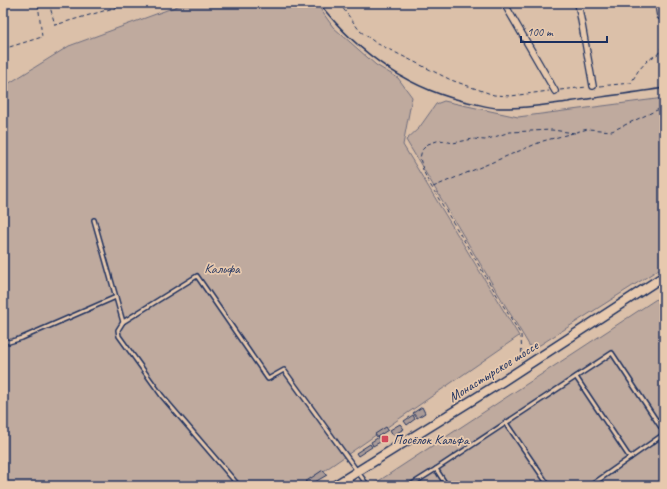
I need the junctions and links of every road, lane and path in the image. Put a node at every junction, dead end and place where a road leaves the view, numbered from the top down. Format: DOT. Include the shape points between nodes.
graph roads {
  1 [pos="38,3"];
  2 [pos="49,3"];
  3 [pos="131,3"];
  4 [pos="339,3"];
  5 [pos="504,3"];
  6 [pos="578,3"];
  7 [pos="658,3"];
  8 [pos="662,16"];
  9 [pos="3,50"];
  10 [pos="593,86"];
  11 [pos="555,91"];
  12 [pos="664,108"];
  13 [pos="576,133"];
  14 [pos="432,187"];
  15 [pos="94,220"];
  16 [pos="664,276"];
  17 [pos="116,297"];
  18 [pos="123,322"];
  19 [pos="3,340"];
  20 [pos="522,368"];
  21 [pos="576,377"];
  22 [pos="506,423"];
  23 [pos="664,433"];
  24 [pos="630,458"];
  25 [pos="436,469"];
  26 [pos="356,472"];
  27 [pos="358,484"];
  28 [pos="239,486"];
  29 [pos="334,486"];
  30 [pos="355,486"];
  31 [pos="368,486"];
  32 [pos="409,486"];
  33 [pos="447,486"];
  34 [pos="549,486"];
  35 [pos="590,486"];
  1 -- 9 [label="path" via="42,37"];
  2 -- 3 [label="path" via="55,25"];
  4 -- 11 [label="path" via="360,31 376,43 451,80 494,94 511,96"];
  5 -- 11 [label="street"];
  6 -- 10 [label="street"];
  7 -- 8 [label="street"];
  8 -- 10 [label="path" via="664,43 658,54 648,60 631,83"];
  10 -- 11 [label="path"];
  12 -- 13 [label="path" via="612,131 588,129"];
  13 -- 14 [label="path" via="543,141"];
  13 -- 14 [label="path" via="552,130 510,132 485,140 473,139 453,143 440,140 428,144 422,150 420,158"];
  14 -- 20 [label="path" via="520,335"];
  15 -- 17 [label="lane"];
  16 -- 20 [label="main road, Монастырское шоссе"];
  17 -- 18 [label="lane"];
  17 -- 19 [label="lane" via="22,338 9,342"];
  18 -- 26 [label="lane" via="197,276 268,379 284,370"];
  18 -- 28 [label="lane" via="118,330 119,336 166,402"];
  20 -- 26 [label="main road, Монастырское шоссе"];
  21 -- 22 [label="lane"];
  21 -- 23 [label="lane" via="612,353"];
  21 -- 24 [label="lane"];
  22 -- 25 [label="lane"];
  22 -- 34 [label="lane"];
  23 -- 24 [label="lane"];
  24 -- 35 [label="lane"];
  25 -- 32 [label="lane"];
  25 -- 33 [label="lane"];
  26 -- 29 [label="main road, Монастырское шоссе"];
  26 -- 31 [label="lane"];
  27 -- 30 [label="path"];
}
